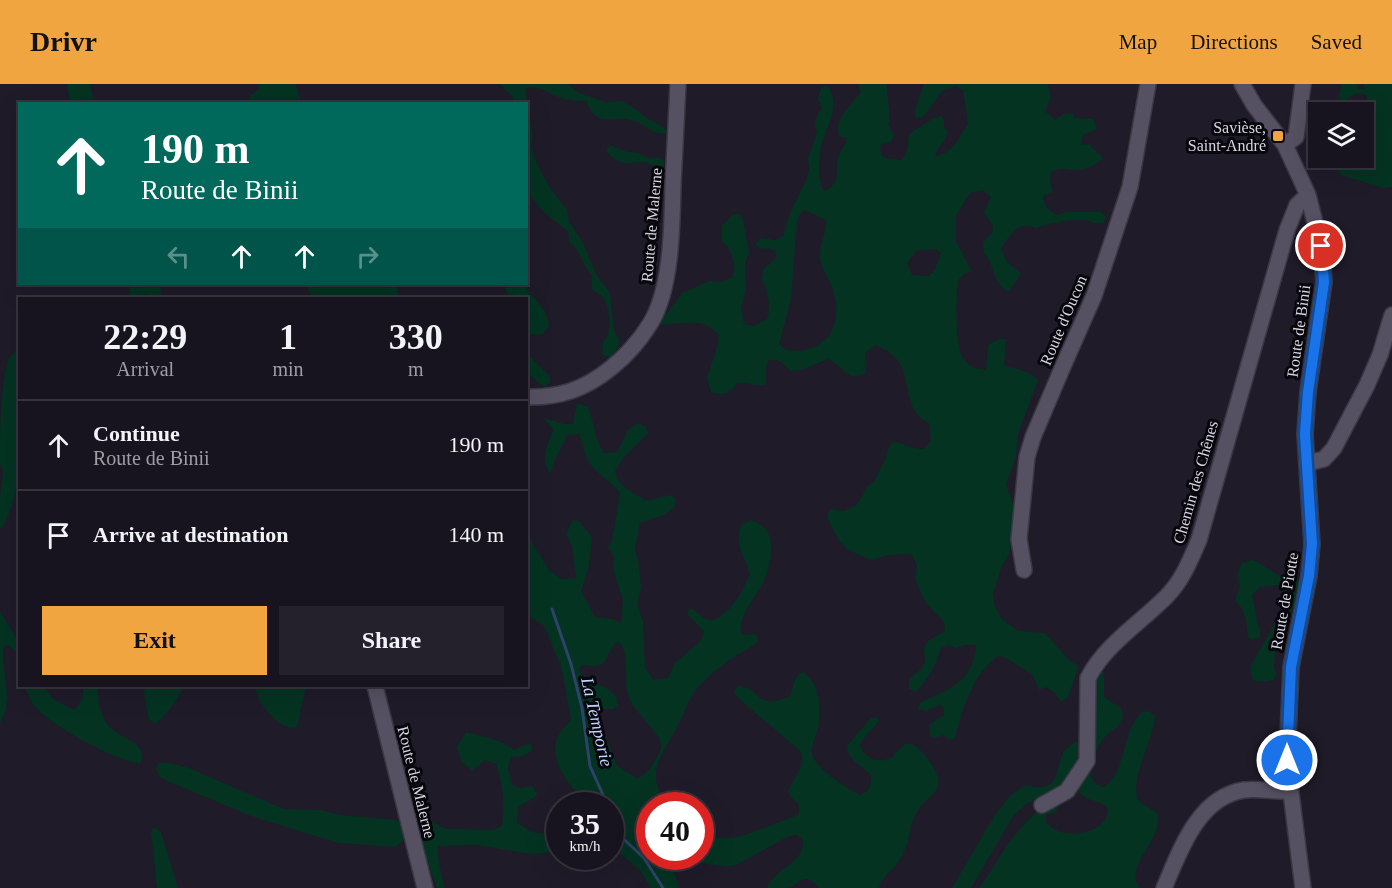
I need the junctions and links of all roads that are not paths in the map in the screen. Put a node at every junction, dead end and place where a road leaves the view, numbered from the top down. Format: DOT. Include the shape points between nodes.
graph roads {
  1 [pos="678,84"];
  2 [pos="1148,84"];
  3 [pos="1242,84"];
  4 [pos="1303,84"];
  5 [pos="1285,146"];
  6 [pos="1308,195"];
  7 [pos="1392,315"];
  8 [pos="528,398"];
  9 [pos="1308,463"];
  10 [pos="1024,570"];
  11 [pos="375,687"];
  12 [pos="1291,790"];
  13 [pos="1042,805"];
  14 [pos="425,888"];
  15 [pos="1164,888"];
  16 [pos="1304,888"];
  1 -- 8 [label="street, Route de Malerne" via="670,249 663,292 651,323 623,358 599,378 552,397"];
  2 -- 10 [label="street, Route d'Oucon" via="1130,187 1094,296 1028,457 1018,539"];
  3 -- 5 [label="street, Route de Binii"];
  4 -- 5 [label="street" via="1296,137"];
  5 -- 6 [label="street, Route de Binii"];
  6 -- 9 [label="street, Route de Binii" via="1321,246 1324,282 1308,392"];
  6 -- 13 [label="street, Chemin des Chênes" via="1297,205 1287,230 1199,540 1183,576 1168,596 1093,666 1088,678 1086,761 1067,791"];
  7 -- 9 [label="street" via="1367,385 1334,448 1324,459"];
  9 -- 12 [label="street, Route de Piotte" via="1312,544 1291,667 1287,750"];
  11 -- 14 [label="street, Route de Malerne"];
  12 -- 15 [label="street" via="1245,790 1224,796 1207,808"];
  12 -- 16 [label="street, Route de Piotte"];
}
